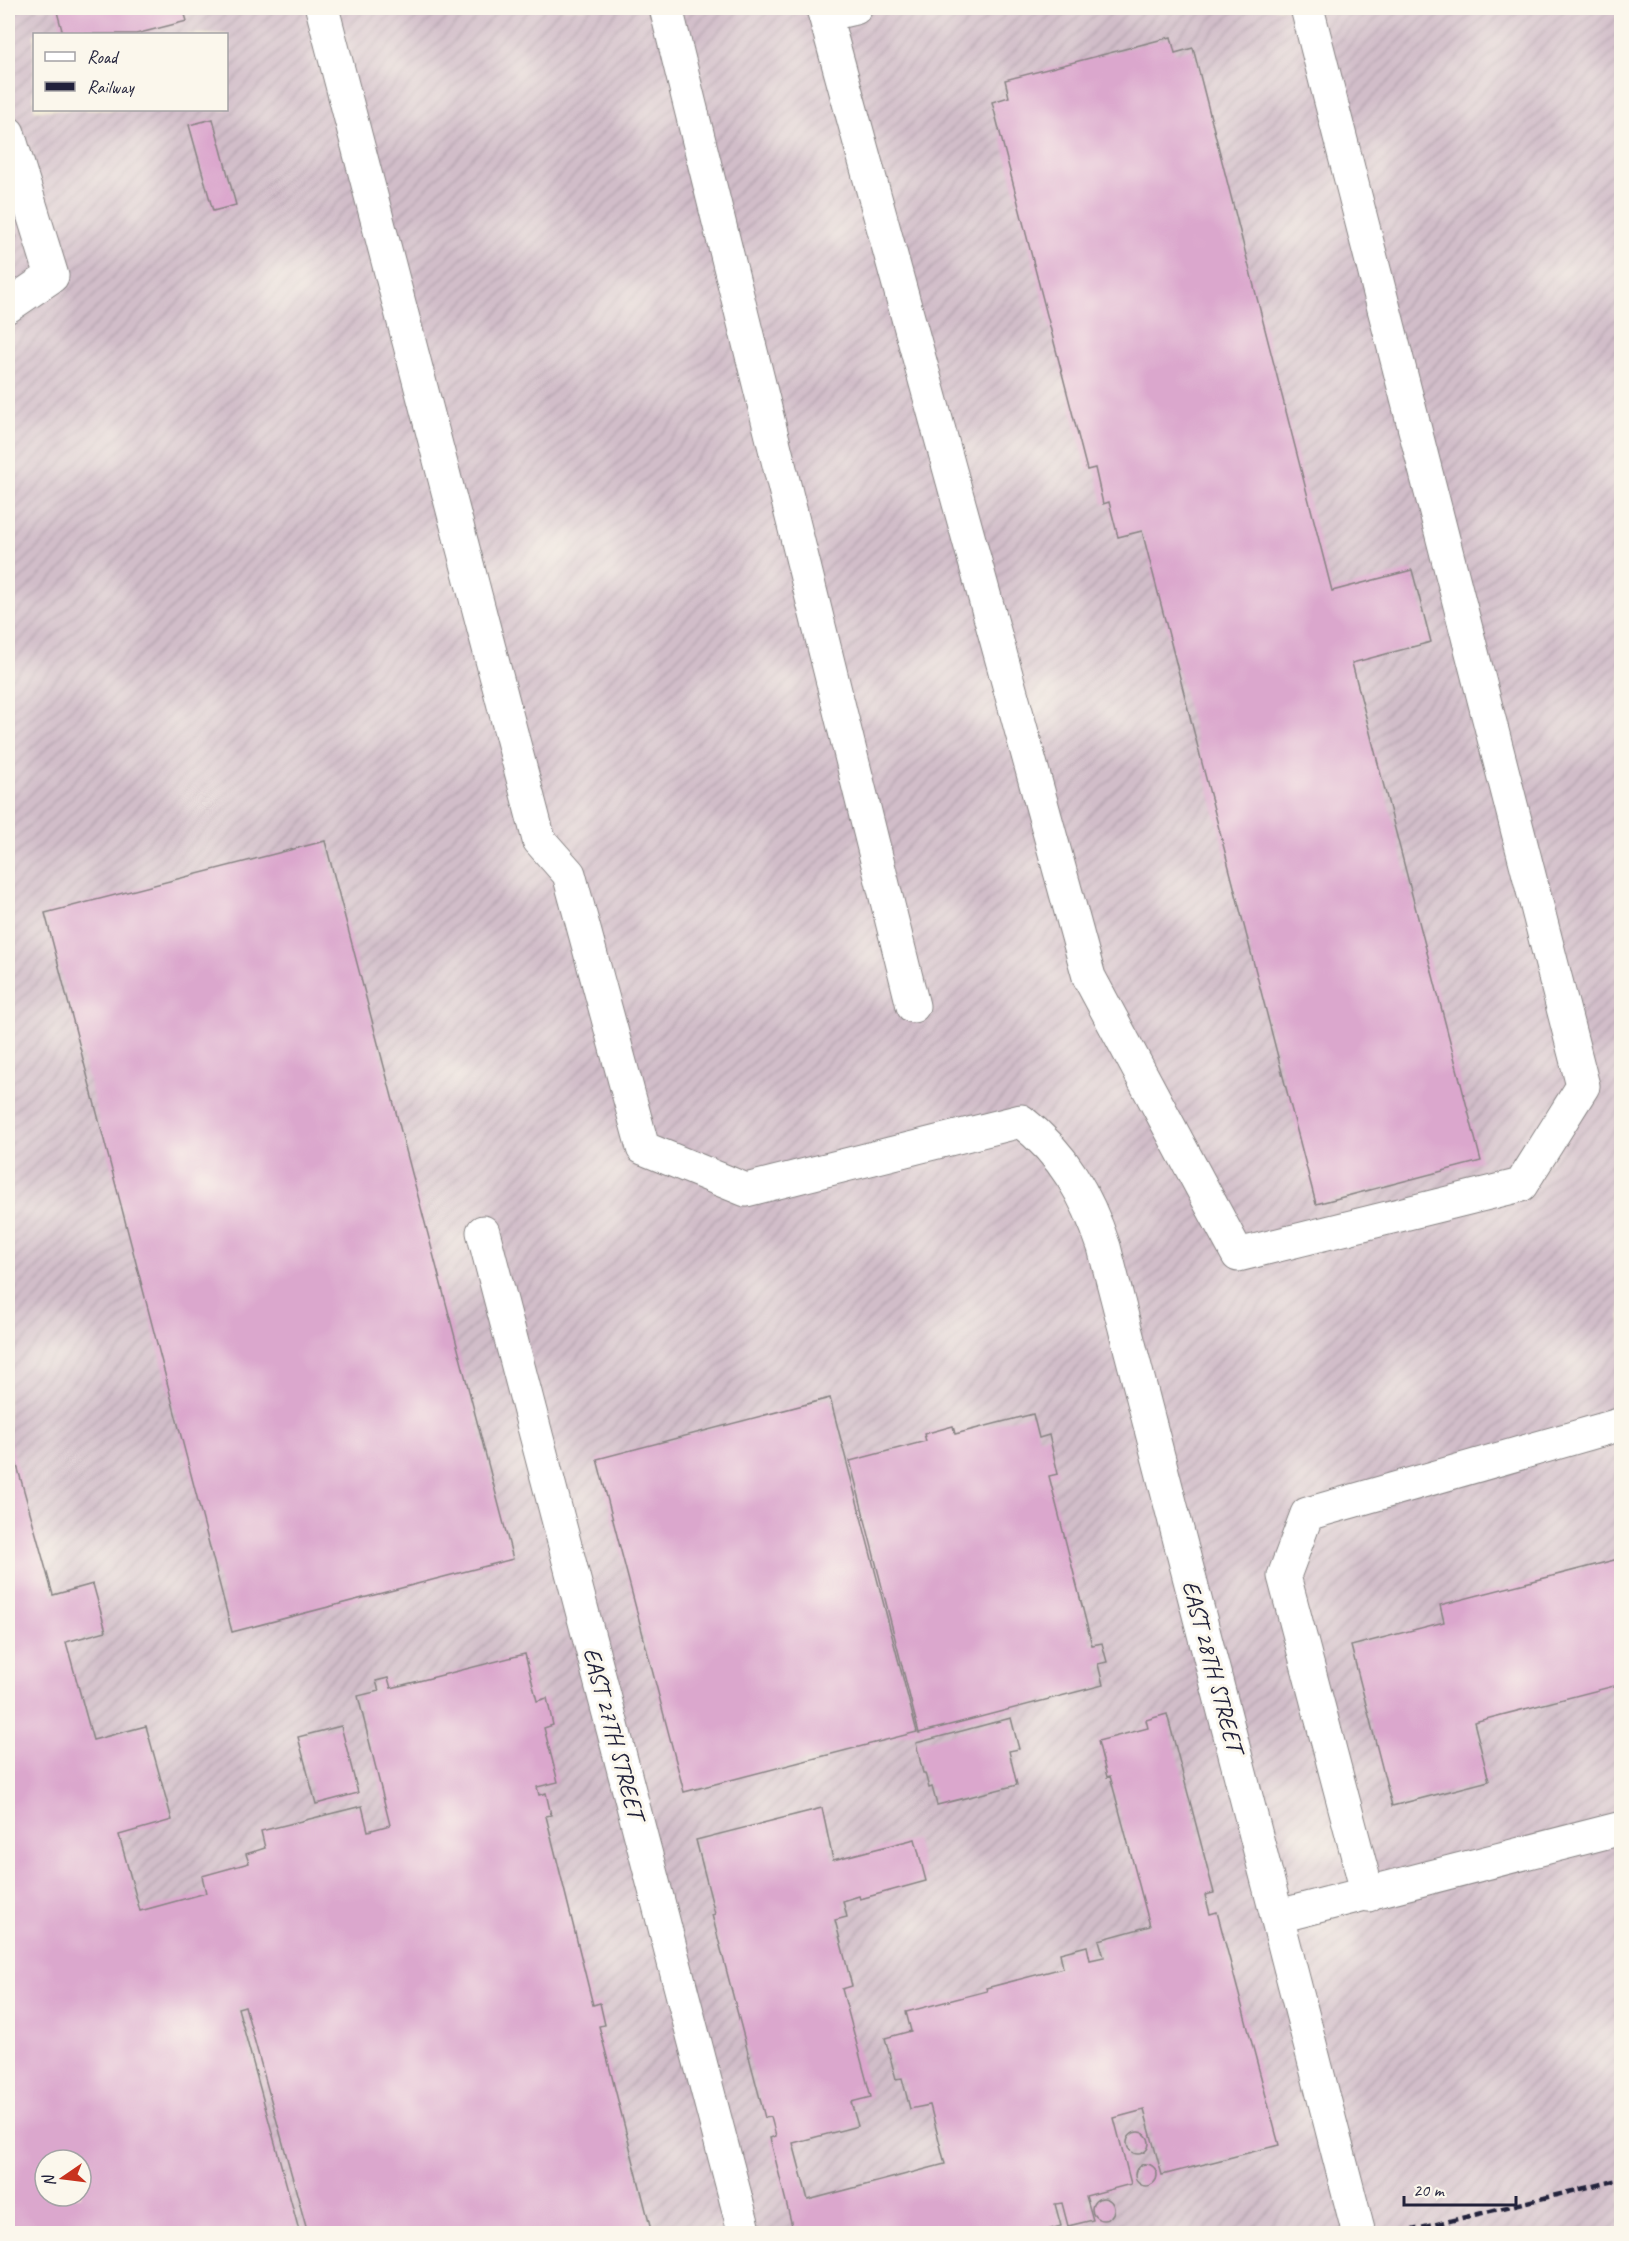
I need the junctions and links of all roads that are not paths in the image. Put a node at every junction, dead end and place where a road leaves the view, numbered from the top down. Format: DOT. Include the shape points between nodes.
graph roads {
  1 [pos="322,8"];
  2 [pos="666,8"];
  3 [pos="1307,8"];
  4 [pos="834,10"];
  5 [pos="8,133"];
  6 [pos="8,306"];
  7 [pos="913,1006"];
  8 [pos="483,1232"];
  9 [pos="1622,1424"];
  10 [pos="1622,1828"];
  11 [pos="1368,1895"];
  12 [pos="1278,1916"];
  13 [pos="745,2234"];
  14 [pos="1359,2234"];
  1 -- 12 [label="street, EAST 28TH STREET" via="539,840 569,874 643,1148 746,1190 1021,1121 1067,1167 1088,1204 1104,1247"];
  2 -- 7 [label="street"];
  3 -- 4 [label="street" via="1583,1086 1521,1185 1238,1255 1089,976"];
  5 -- 6 [label="street" via="52,276"];
  8 -- 13 [label="street, EAST 27TH STREET"];
  9 -- 11 [label="street" via="1307,1514 1284,1576"];
  10 -- 11 [label="street"];
  11 -- 12 [label="street"];
  12 -- 14 [label="street, EAST 28TH STREET"];
}
